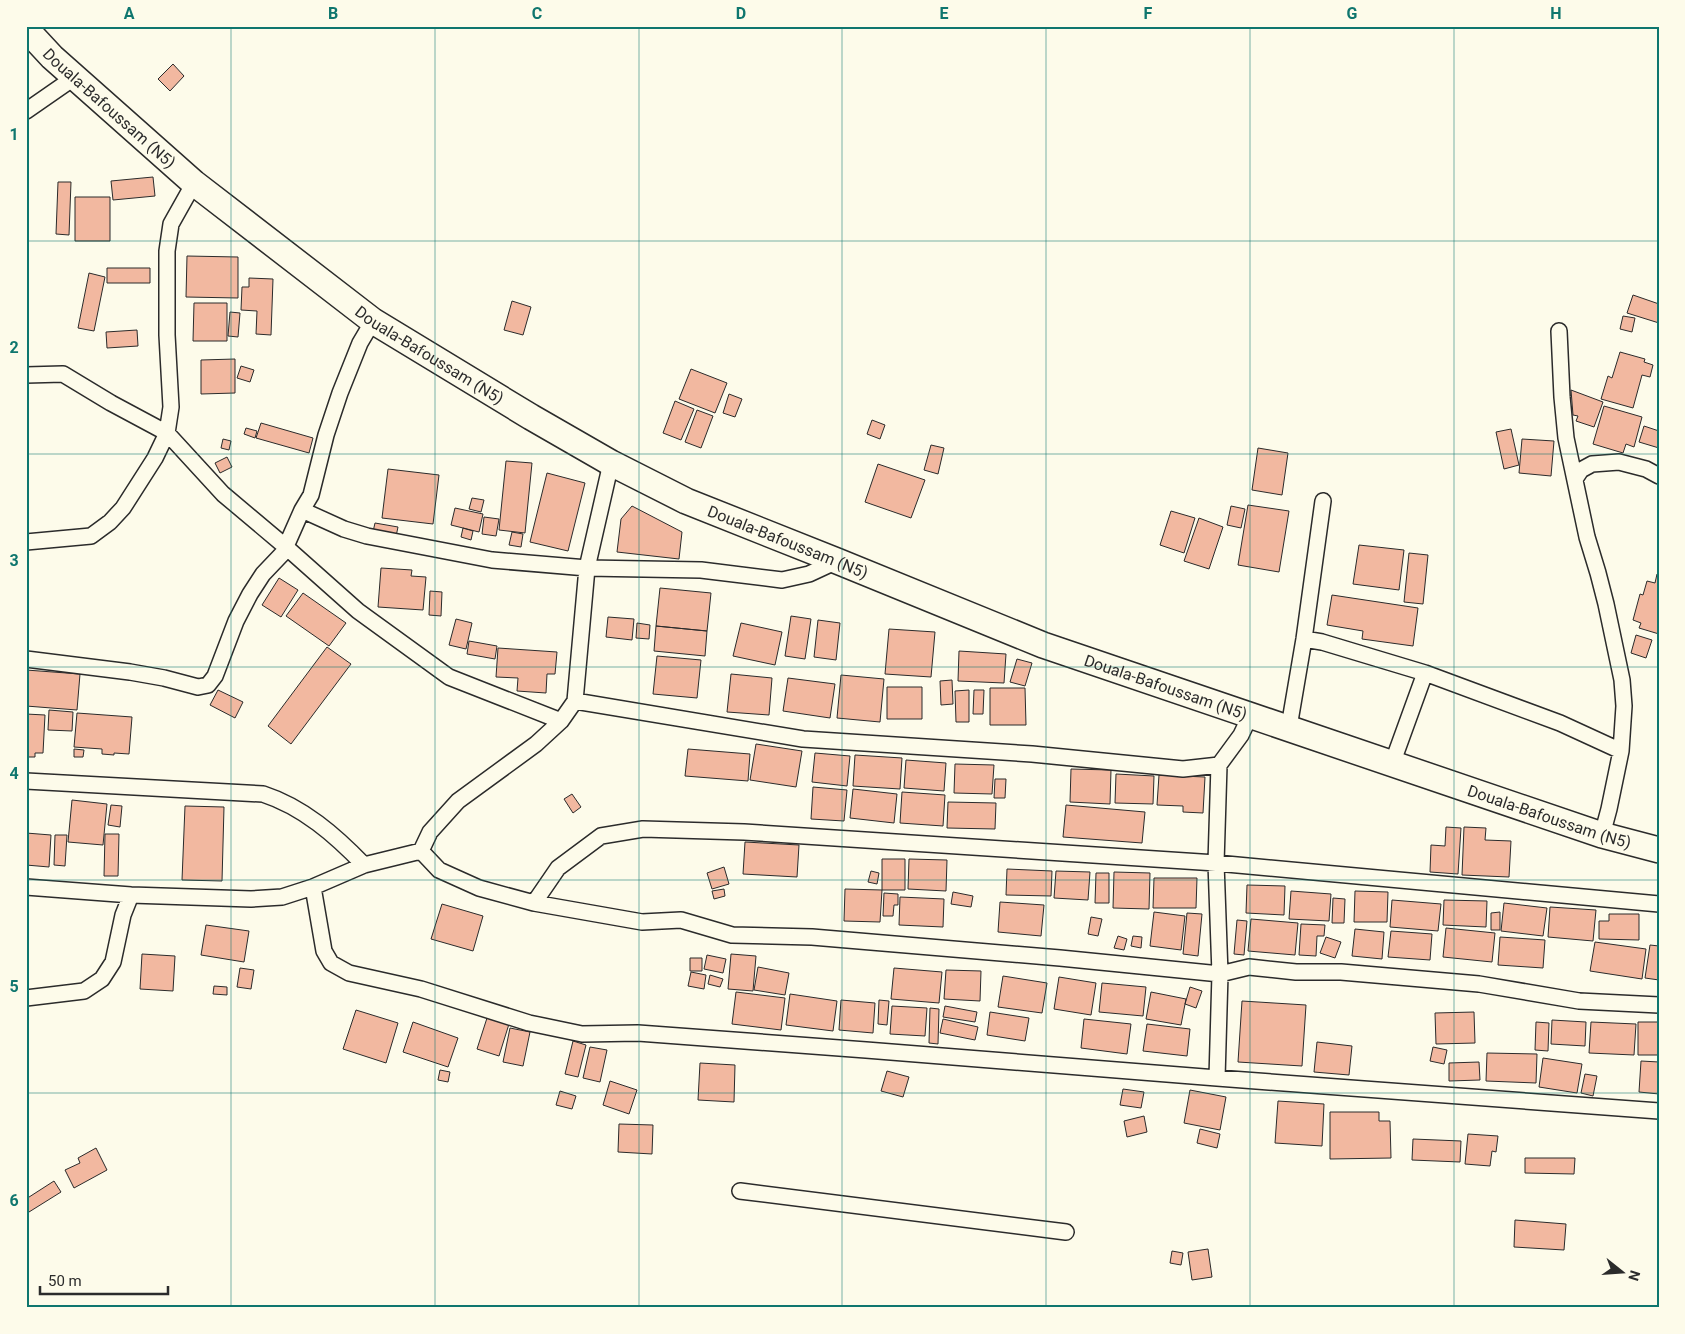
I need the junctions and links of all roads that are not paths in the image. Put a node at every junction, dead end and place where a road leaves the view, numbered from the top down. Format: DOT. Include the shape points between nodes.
graph roads {
  1 [pos="26,29"];
  2 [pos="75,77"];
  3 [pos="26,111"];
  4 [pos="194,183"];
  5 [pos="373,321"];
  6 [pos="1559,330"];
  7 [pos="26,375"];
  8 [pos="167,433"];
  9 [pos="611,464"];
  10 [pos="1659,476"];
  11 [pos="1575,479"];
  12 [pos="1323,502"];
  13 [pos="302,510"];
  14 [pos="26,542"];
  15 [pos="286,547"];
  16 [pos="837,561"];
  17 [pos="588,568"];
  18 [pos="1304,639"];
  19 [pos="26,659"];
  20 [pos="1426,673"];
  21 [pos="575,701"];
  22 [pos="1250,716"];
  23 [pos="561,722"];
  24 [pos="1289,727"];
  25 [pos="1621,751"];
  26 [pos="1392,764"];
  27 [pos="1219,765"];
  28 [pos="26,781"];
  29 [pos="1602,835"];
  30 [pos="1659,850"];
  31 [pos="421,851"];
  32 [pos="1216,862"];
  33 [pos="364,865"];
  34 [pos="26,887"];
  35 [pos="313,887"];
  36 [pos="131,895"];
  37 [pos="534,903"];
  38 [pos="1659,904"];
  39 [pos="1220,974"];
  40 [pos="26,998"];
  41 [pos="1659,1005"];
  42 [pos="1217,1078"];
  43 [pos="1659,1111"];
  44 [pos="740,1191"];
  45 [pos="1066,1232"];
  1 -- 2 [label="highway, Douala-Bafoussam (N5)"];
  2 -- 3 [label="street"];
  2 -- 4 [label="highway, Douala-Bafoussam (N5)"];
  4 -- 5 [label="highway, Douala-Bafoussam (N5)"];
  4 -- 8 [label="street" via="171,224 167,251 171,407"];
  5 -- 9 [label="highway, Douala-Bafoussam (N5)"];
  5 -- 13 [label="street" via="360,342 340,393 311,495"];
  6 -- 11 [label="street" via="1566,438"];
  7 -- 8 [label="street" via="63,374"];
  8 -- 14 [label="street" via="123,508 110,522 91,536"];
  8 -- 15 [label="street" via="223,494"];
  9 -- 16 [label="highway, Douala-Bafoussam (N5)" via="686,502"];
  9 -- 17 [label="street"];
  10 -- 11 [label="street" via="1619,462 1592,464 1581,470"];
  11 -- 25 [label="street" via="1622,680"];
  12 -- 18 [label="street"];
  13 -- 15 [label="street"];
  13 -- 17 [label="street" via="344,529 411,545 492,560"];
  15 -- 19 [label="street" via="250,594 215,676 208,685 198,687 155,676"];
  15 -- 23 [label="street" via="358,611 449,677"];
  16 -- 17 [label="street" via="809,574 782,580 701,570"];
  16 -- 22 [label="highway, Douala-Bafoussam (N5)" via="1043,645"];
  17 -- 21 [label="street"];
  18 -- 20 [label="street"];
  18 -- 24 [label="street"];
  20 -- 25 [label="street"];
  20 -- 26 [label="street"];
  21 -- 23 [label="street"];
  21 -- 27 [label="street" via="803,739 1032,754 1183,769"];
  22 -- 24 [label="highway, Douala-Bafoussam (N5)"];
  22 -- 27 [label="street" via="1241,735"];
  23 -- 31 [label="street" via="458,801 430,832"];
  24 -- 26 [label="highway, Douala-Bafoussam (N5)"];
  25 -- 29 [label="street"];
  26 -- 29 [label="highway, Douala-Bafoussam (N5)"];
  27 -- 32 [label="street"];
  28 -- 33 [label="street" via="263,794 315,821"];
  29 -- 30 [label="highway, Douala-Bafoussam (N5)"];
  31 -- 33 [label="street"];
  31 -- 37 [label="street" via="439,870 479,888"];
  32 -- 37 [label="street" via="744,832 643,829 601,836 558,868"];
  32 -- 38 [label="street"];
  32 -- 39 [label="street"];
  33 -- 35 [label="street"];
  34 -- 36 [label="street"];
  35 -- 36 [label="street" via="282,897 251,899"];
  35 -- 42 [label="street" via="324,951 331,963 350,973 420,989 528,1023 582,1034 648,1034"];
  36 -- 40 [label="street" via="123,915 113,962 102,979 84,991"];
  37 -- 39 [label="street" via="642,922 681,920 732,935 812,937"];
  39 -- 41 [label="street" via="1249,967 1341,972 1479,984 1579,1001"];
  39 -- 42 [label="street"];
  42 -- 43 [label="street"];
  44 -- 45 [label="street"];
}
